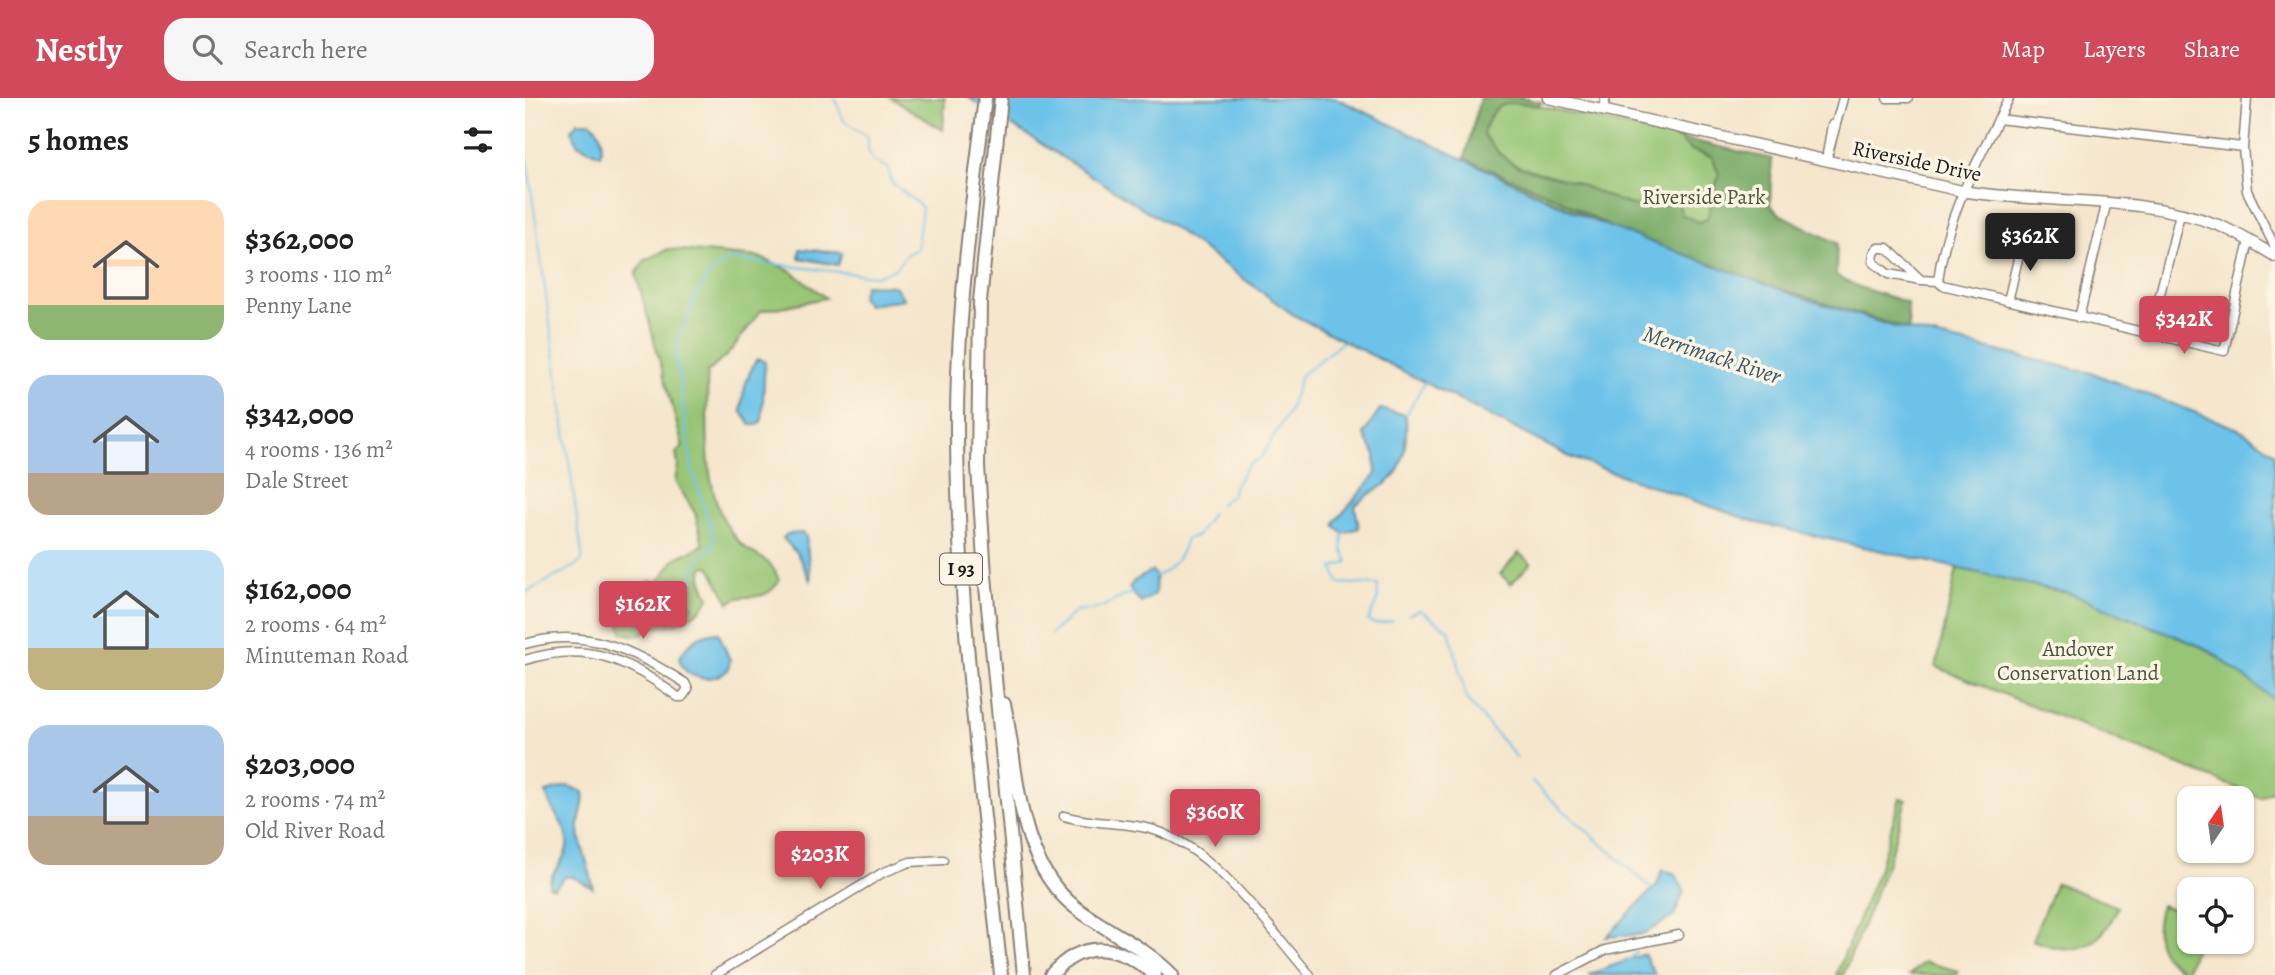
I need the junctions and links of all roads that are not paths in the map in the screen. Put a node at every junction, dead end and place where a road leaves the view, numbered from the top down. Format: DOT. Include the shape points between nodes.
graph roads {
  1 [pos="985,98"];
  2 [pos="1001,98"];
  3 [pos="1548,98"];
  4 [pos="1606,98"];
  5 [pos="1840,98"];
  6 [pos="1888,98"];
  7 [pos="1908,98"];
  8 [pos="2009,98"];
  9 [pos="2247,98"];
  10 [pos="1602,110"];
  11 [pos="1998,119"];
  12 [pos="2243,148"];
  13 [pos="1826,162"];
  14 [pos="1962,191"];
  15 [pos="2106,205"];
  16 [pos="2180,214"];
  17 [pos="2023,238"];
  18 [pos="2249,241"];
  19 [pos="2275,247"];
  20 [pos="2275,256"];
  21 [pos="1921,280"];
  22 [pos="1938,281"];
  23 [pos="2008,301"];
  24 [pos="2079,318"];
  25 [pos="2150,334"];
  26 [pos="525,644"];
  27 [pos="991,644"];
  28 [pos="525,660"];
  29 [pos="1065,816"];
  30 [pos="943,860"];
  31 [pos="1678,935"];
  32 [pos="715,975"];
  33 [pos="1001,975"];
  34 [pos="1024,975"];
  35 [pos="1051,975"];
  36 [pos="1155,975"];
  37 [pos="1172,975"];
  38 [pos="1310,975"];
  39 [pos="1557,975"];
  1 -- 33 [label="highway, I 93" via="961,313 958,498"];
  2 -- 27 [label="highway, I 93" via="980,301 977,403 979,504"];
  3 -- 10 [label="main road, Riverside Drive"];
  4 -- 10 [label="street"];
  5 -- 13 [label="street"];
  6 -- 7 [label="street"];
  8 -- 11 [label="street"];
  9 -- 12 [label="street"];
  10 -- 13 [label="main road, Riverside Drive"];
  11 -- 12 [label="street"];
  11 -- 14 [label="street"];
  12 -- 19 [label="street" via="2247,191"];
  13 -- 14 [label="main road, Riverside Drive"];
  14 -- 15 [label="main road, Riverside Drive"];
  14 -- 22 [label="street"];
  15 -- 16 [label="main road, Riverside Drive"];
  15 -- 24 [label="street"];
  16 -- 18 [label="main road, Riverside Drive"];
  16 -- 25 [label="street"];
  17 -- 23 [label="street"];
  18 -- 20 [label="main road, Riverside Drive"];
  18 -- 25 [label="street" via="2224,351"];
  21 -- 21 [label="street" via="1883,272 1873,262 1874,253 1889,249"];
  21 -- 22 [label="street"];
  22 -- 23 [label="street" via="1946,287"];
  23 -- 24 [label="street"];
  24 -- 25 [label="street"];
  26 -- 28 [label="street" via="564,638 608,642 651,660 688,689 677,697 641,670 595,653 560,652"];
  27 -- 34 [label="highway, I 93"];
  27 -- 37 [label="highway" via="1025,818 1042,870 1076,907 1146,951"];
  29 -- 38 [label="street" via="1138,825 1189,848 1234,887"];
  30 -- 32 [label="street" via="894,867"];
  31 -- 39 [label="street" via="1605,950"];
  35 -- 36 [label="highway" via="1069,958 1093,950 1133,957"];
}
